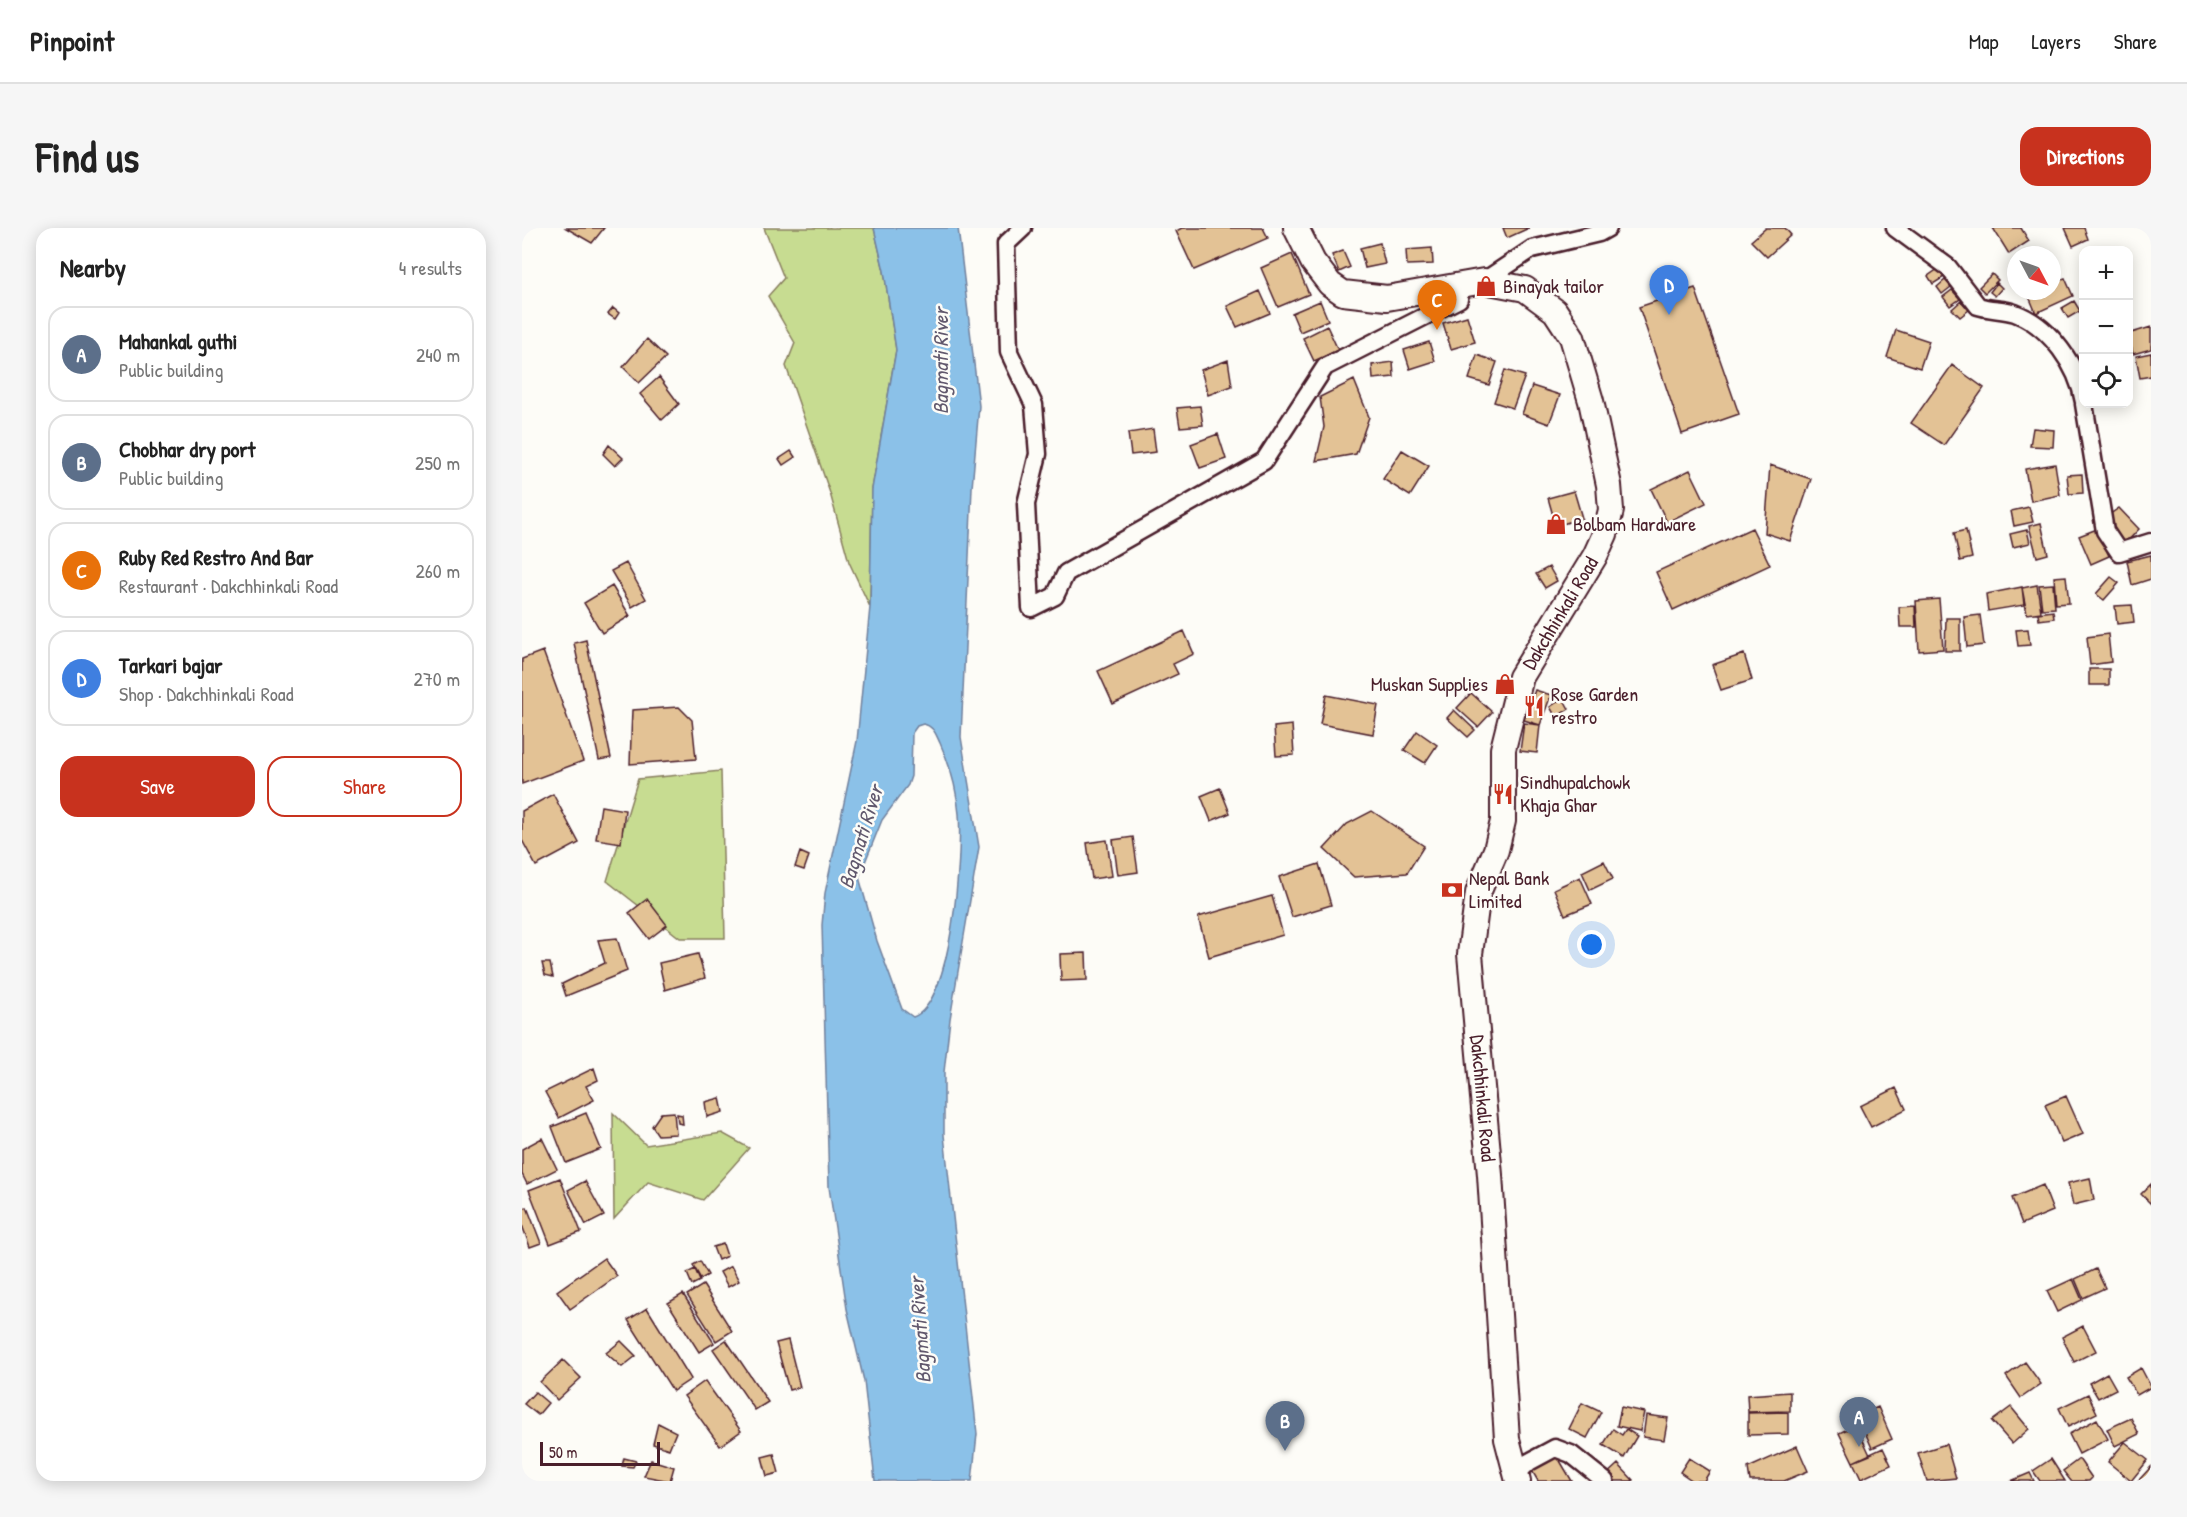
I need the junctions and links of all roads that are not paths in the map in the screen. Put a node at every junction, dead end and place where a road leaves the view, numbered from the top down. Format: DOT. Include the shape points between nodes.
graph roads {
  1 [pos="1023,228"];
  2 [pos="1296,228"];
  3 [pos="1608,228"];
  4 [pos="1894,228"];
  5 [pos="1473,283"];
  6 [pos="2079,383"];
  7 [pos="2085,408"];
  8 [pos="2151,542"];
  9 [pos="1517,1477"];
  10 [pos="1605,1481"];
  1 -- 5 [label="street" via="1006,244 1009,352 1034,405 1038,454 1026,504 1031,608 1055,596 1066,573 1264,461 1325,367 1459,298"];
  2 -- 5 [label="main road, Dakchhinkali Road" via="1313,262 1330,284 1343,293 1387,298"];
  3 -- 5 [label="street" via="1532,249"];
  4 -- 6 [label="street" via="1948,267 1978,306 2012,312 2043,331 2063,352"];
  5 -- 9 [label="main road, Dakchhinkali Road" via="1525,289 1555,311 1572,337 1592,401 1611,510 1595,556 1521,677 1503,749 1503,821 1478,893 1470,954 1490,1175 1507,1438"];
  7 -- 8 [label="street" via="2105,531 2119,552"];
  9 -- 10 [label="street" via="1529,1462 1555,1448 1571,1454"];
}
